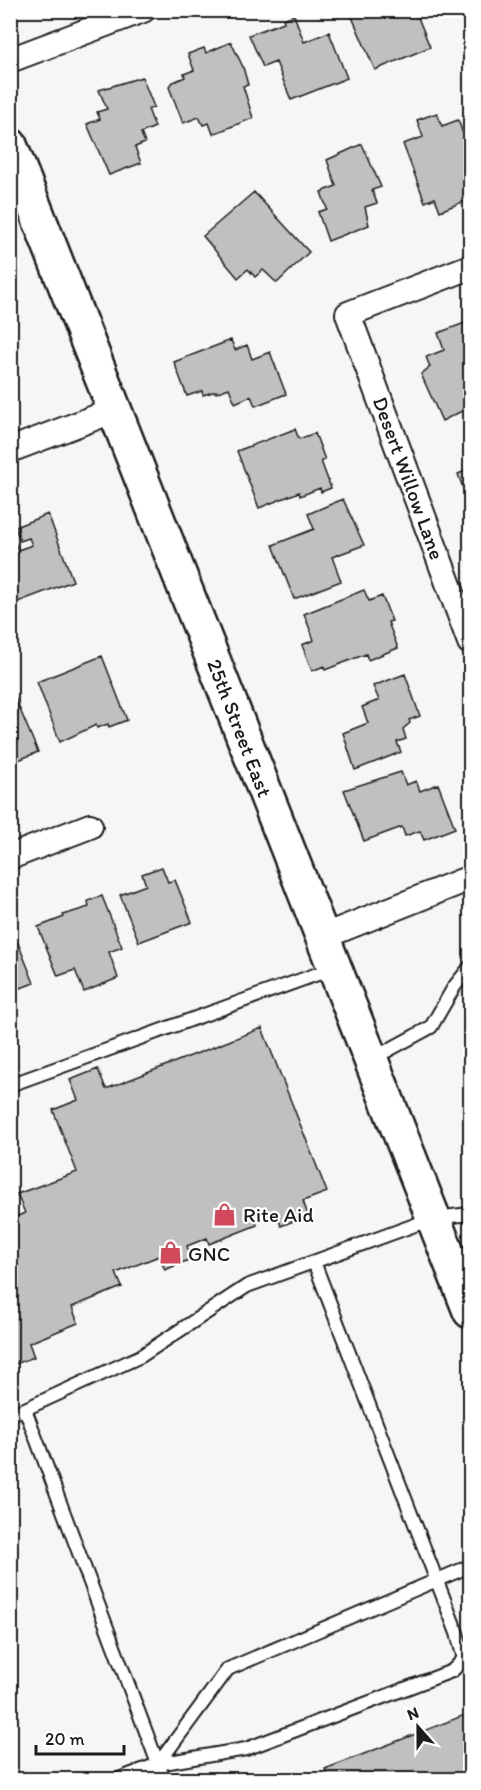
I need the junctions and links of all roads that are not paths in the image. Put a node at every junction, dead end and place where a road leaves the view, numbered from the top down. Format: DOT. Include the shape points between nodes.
graph roads {
  1 [pos="143,10"];
  2 [pos="10,60"];
  3 [pos="10,145"];
  4 [pos="471,267"];
  5 [pos="115,410"];
  6 [pos="10,450"];
  7 [pos="471,642"];
  8 [pos="90,826"];
  9 [pos="10,857"];
  10 [pos="471,878"];
  11 [pos="322,937"];
  12 [pos="471,967"];
  13 [pos="335,968"];
  14 [pos="371,1059"];
  15 [pos="10,1084"];
  16 [pos="471,1214"];
  17 [pos="434,1218"];
  18 [pos="314,1262"];
  19 [pos="471,1311"];
  20 [pos="25,1409"];
  21 [pos="10,1414"];
  22 [pos="471,1566"];
  23 [pos="436,1581"];
  24 [pos="158,1764"];
  25 [pos="116,1779"];
  26 [pos="164,1779"];
  1 -- 2 [label="street"];
  3 -- 5 [label="main road, 25th Street East"];
  4 -- 7 [label="street, Desert Willow Lane" via="348,314"];
  5 -- 6 [label="street"];
  5 -- 11 [label="main road, 25th Street East"];
  8 -- 9 [label="street"];
  10 -- 11 [label="street"];
  11 -- 13 [label="main road, 25th Street East"];
  12 -- 14 [label="lane" via="430,1027"];
  13 -- 14 [label="main road, 25th Street East"];
  13 -- 15 [label="lane"];
  14 -- 17 [label="main road, 25th Street East"];
  16 -- 17 [label="lane"];
  17 -- 18 [label="lane"];
  17 -- 19 [label="main road, 25th Street East"];
  18 -- 20 [label="lane" via="247,1286 141,1356"];
  18 -- 23 [label="lane"];
  20 -- 21 [label="lane"];
  20 -- 24 [label="lane"];
  22 -- 23 [label="lane"];
  23 -- 24 [label="lane" via="228,1669"];
  23 -- 24 [label="lane" via="464,1659 452,1671 246,1749"];
  24 -- 25 [label="lane"];
  24 -- 26 [label="lane"];
}
